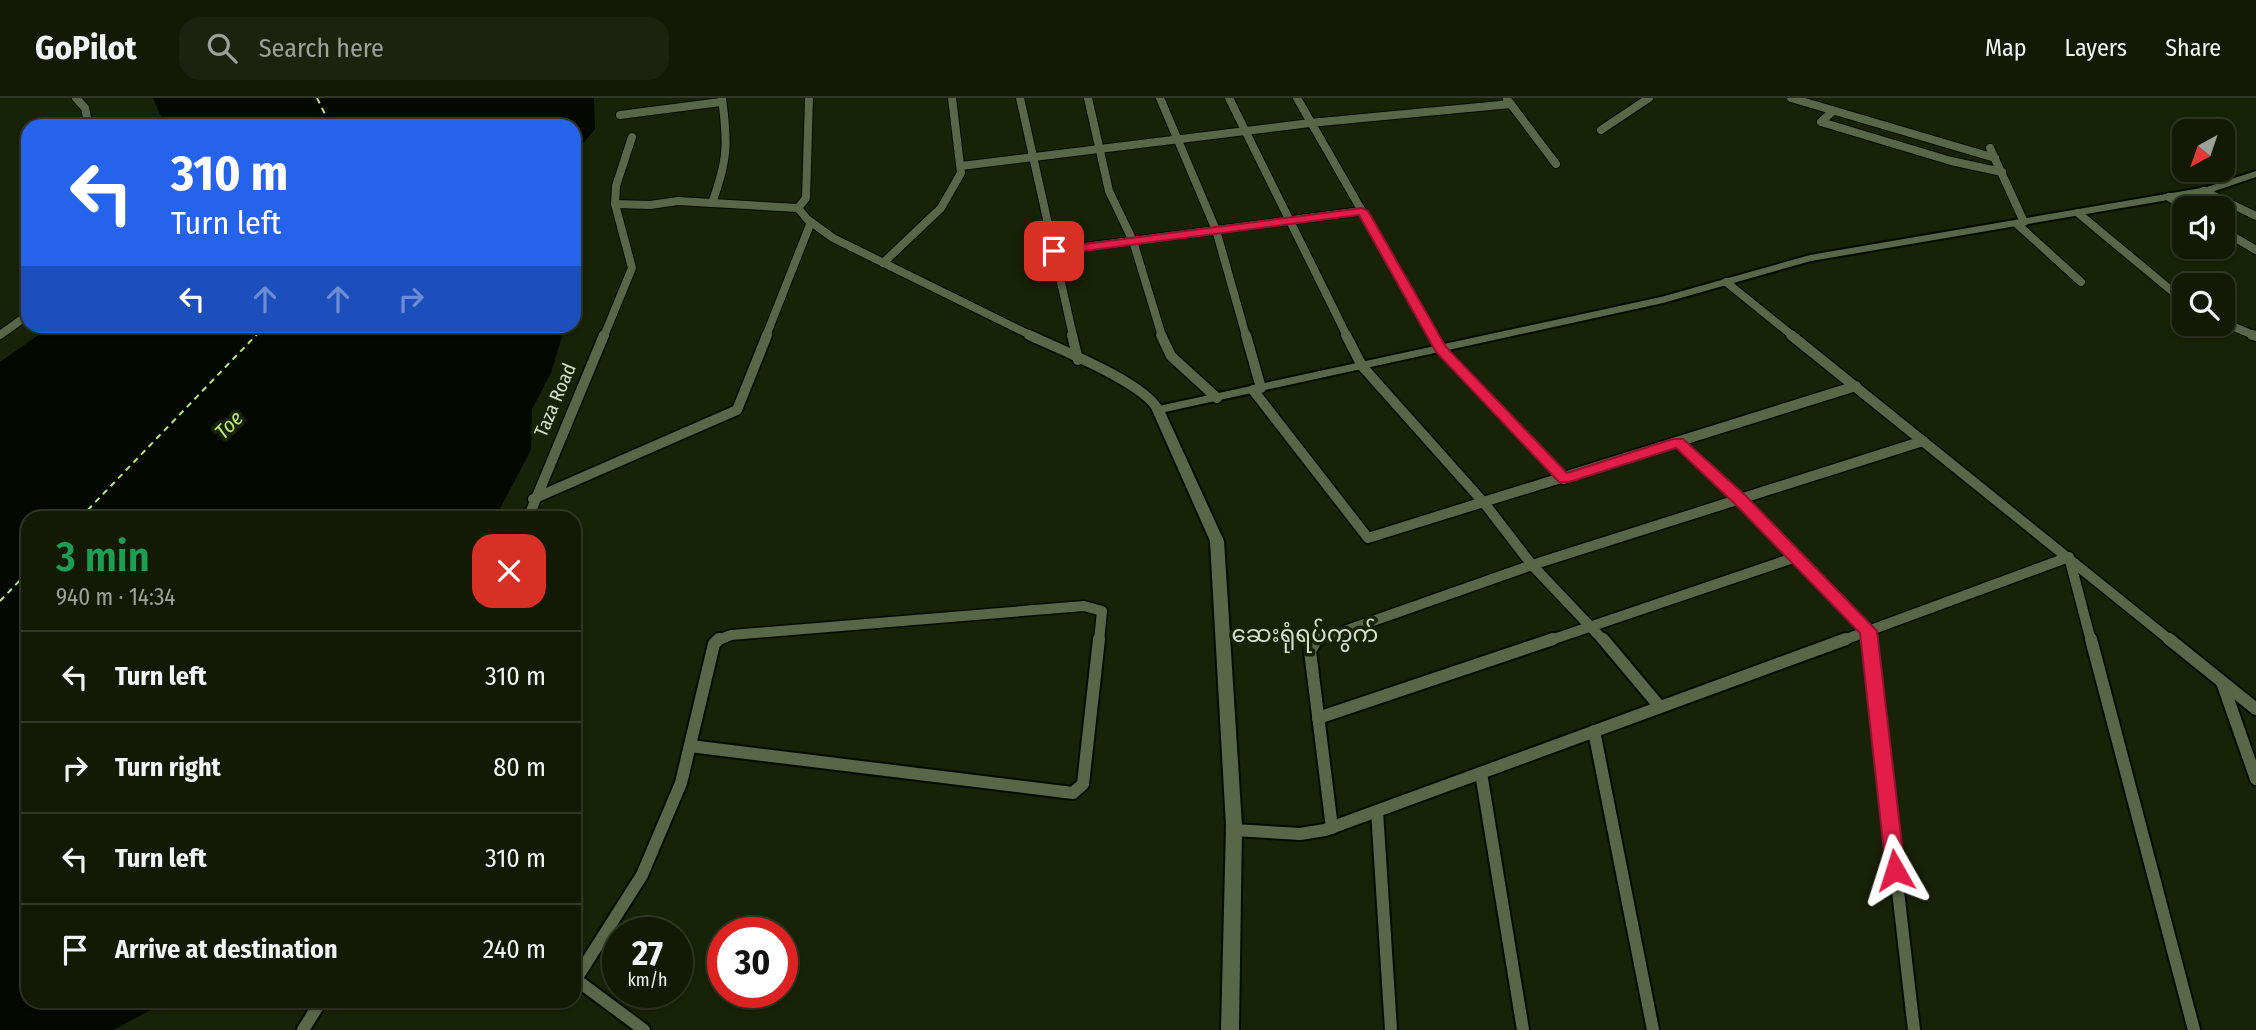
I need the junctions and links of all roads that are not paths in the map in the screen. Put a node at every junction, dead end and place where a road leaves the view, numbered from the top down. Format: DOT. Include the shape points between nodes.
graph roads {
  1 [pos="76,98"];
  2 [pos="819,98"];
  3 [pos="952,98"];
  4 [pos="1020,98"];
  5 [pos="1088,98"];
  6 [pos="1160,98"];
  7 [pos="1229,98"];
  8 [pos="1297,98"];
  9 [pos="1649,98"];
  10 [pos="1791,98"];
  11 [pos="809,99"];
  12 [pos="721,100"];
  13 [pos="1508,101"];
  14 [pos="1832,112"];
  15 [pos="620,116"];
  16 [pos="87,119"];
  17 [pos="1310,123"];
  18 [pos="1601,130"];
  19 [pos="1246,132"];
  20 [pos="632,136"];
  21 [pos="1178,140"];
  22 [pos="1990,148"];
  23 [pos="1101,149"];
  24 [pos="1033,158"];
  25 [pos="1995,159"];
  26 [pos="1556,164"];
  27 [pos="961,166"];
  28 [pos="2002,172"];
  29 [pos="2256,174"];
  30 [pos="2204,191"];
  31 [pos="2169,197"];
  32 [pos="2172,199"];
  33 [pos="712,202"];
  34 [pos="615,204"];
  35 [pos="798,208"];
  36 [pos="1362,211"];
  37 [pos="2078,213"];
  38 [pos="2256,216"];
  39 [pos="1289,221"];
  40 [pos="811,222"];
  41 [pos="2021,223"];
  42 [pos="1216,230"];
  43 [pos="2235,238"];
  44 [pos="1133,241"];
  45 [pos="2256,250"];
  46 [pos="1054,251"];
  47 [pos="883,263"];
  48 [pos="1726,282"];
  49 [pos="2081,282"];
  50 [pos="2172,291"];
  51 [pos="21,320"];
  52 [pos="2235,326"];
  53 [pos="2256,328"];
  54 [pos="2246,331"];
  55 [pos="0,335"];
  56 [pos="2256,336"];
  57 [pos="1441,349"];
  58 [pos="1078,360"];
  59 [pos="1362,366"];
  60 [pos="1856,386"];
  61 [pos="1257,389"];
  62 [pos="1217,398"];
  63 [pos="1158,410"];
  64 [pos="1923,441"];
  65 [pos="1678,443"];
  66 [pos="1564,479"];
  67 [pos="533,499"];
  68 [pos="1740,500"];
  69 [pos="1485,504"];
  70 [pos="530,511"];
  71 [pos="1797,557"];
  72 [pos="2069,557"];
  73 [pos="1532,565"];
  74 [pos="1592,626"];
  75 [pos="1868,631"];
  76 [pos="2221,680"];
  77 [pos="1660,707"];
  78 [pos="2256,709"];
  79 [pos="1318,718"];
  80 [pos="1594,731"];
  81 [pos="690,746"];
  82 [pos="1482,773"];
  83 [pos="2256,779"];
  84 [pos="1377,811"];
  85 [pos="1332,828"];
  86 [pos="1234,830"];
  87 [pos="581,970"];
  88 [pos="581,983"];
  89 [pos="317,1008"];
  90 [pos="303,1030"];
  91 [pos="644,1030"];
  92 [pos="1230,1030"];
  93 [pos="1391,1030"];
  94 [pos="1523,1030"];
  95 [pos="1653,1030"];
  96 [pos="1913,1030"];
  97 [pos="2194,1030"];
  1 -- 16 [label="street"];
  2 -- 11 [label="street"];
  3 -- 27 [label="street"];
  4 -- 24 [label="street"];
  5 -- 23 [label="street"];
  6 -- 21 [label="street"];
  7 -- 19 [label="street"];
  8 -- 17 [label="street"];
  9 -- 18 [label="street"];
  10 -- 14 [label="street"];
  11 -- 35 [label="street" via="806,198"];
  12 -- 15 [label="street"];
  12 -- 33 [label="street" via="728,145"];
  13 -- 17 [label="street"];
  13 -- 26 [label="street"];
  14 -- 25 [label="street"];
  14 -- 28 [label="street" via="1821,121"];
  17 -- 19 [label="street"];
  17 -- 36 [label="street"];
  19 -- 21 [label="street"];
  19 -- 39 [label="street"];
  20 -- 34 [label="street, Taza Road"];
  21 -- 23 [label="street"];
  21 -- 42 [label="street"];
  22 -- 25 [label="street"];
  23 -- 24 [label="street"];
  23 -- 44 [label="street" via="1109,191"];
  24 -- 27 [label="street"];
  24 -- 46 [label="street"];
  25 -- 28 [label="street"];
  27 -- 47 [label="street" via="953,192"];
  28 -- 41 [label="street"];
  29 -- 30 [label="street"];
  30 -- 31 [label="street"];
  30 -- 38 [label="street"];
  31 -- 32 [label="street"];
  31 -- 37 [label="street"];
  33 -- 34 [label="street"];
  33 -- 35 [label="street"];
  34 -- 67 [label="street, Taza Road" via="632,268"];
  35 -- 40 [label="street"];
  36 -- 39 [label="street"];
  36 -- 57 [label="street"];
  37 -- 41 [label="street"];
  37 -- 50 [label="street"];
  39 -- 42 [label="street"];
  39 -- 59 [label="street"];
  40 -- 47 [label="street"];
  40 -- 67 [label="street" via="737,410"];
  41 -- 48 [label="street" via="1810,258"];
  41 -- 49 [label="street"];
  42 -- 44 [label="street"];
  42 -- 61 [label="street"];
  43 -- 45 [label="street"];
  44 -- 46 [label="street"];
  44 -- 62 [label="street" via="1171,356"];
  46 -- 58 [label="street"];
  47 -- 58 [label="street"];
  48 -- 57 [label="street"];
  48 -- 60 [label="street"];
  51 -- 55 [label="street"];
  52 -- 54 [label="street"];
  53 -- 54 [label="street"];
  54 -- 56 [label="street"];
  57 -- 59 [label="street"];
  57 -- 66 [label="street"];
  58 -- 63 [label="street" via="1130,384 1153,400"];
  59 -- 61 [label="street"];
  59 -- 69 [label="street"];
  60 -- 64 [label="street"];
  60 -- 65 [label="street"];
  61 -- 62 [label="street"];
  61 -- 69 [label="street" via="1368,538"];
  62 -- 63 [label="street"];
  63 -- 86 [label="street" via="1217,541"];
  64 -- 68 [label="street"];
  64 -- 72 [label="street"];
  65 -- 66 [label="street"];
  65 -- 68 [label="street"];
  66 -- 69 [label="street"];
  67 -- 70 [label="street, Taza Road"];
  68 -- 71 [label="street"];
  68 -- 73 [label="street"];
  69 -- 73 [label="street"];
  71 -- 74 [label="street"];
  71 -- 75 [label="street"];
  72 -- 75 [label="street"];
  72 -- 76 [label="street"];
  72 -- 97 [label="street"];
  73 -- 74 [label="street"];
  73 -- 79 [label="street" via="1318,638 1310,651"];
  74 -- 77 [label="street"];
  74 -- 79 [label="street"];
  75 -- 77 [label="street"];
  75 -- 96 [label="street"];
  76 -- 78 [label="street"];
  76 -- 83 [label="street"];
  77 -- 80 [label="street"];
  79 -- 85 [label="street"];
  80 -- 82 [label="street"];
  80 -- 95 [label="street"];
  81 -- 81 [label="street" via="713,644 723,636 1084,606 1102,611 1083,784 1073,793"];
  81 -- 87 [label="street" via="681,783 642,875"];
  82 -- 84 [label="street"];
  82 -- 94 [label="street"];
  84 -- 85 [label="street"];
  84 -- 93 [label="street"];
  85 -- 86 [label="street" via="1300,834"];
  86 -- 92 [label="street"];
  88 -- 91 [label="street"];
  89 -- 90 [label="street"];
}
